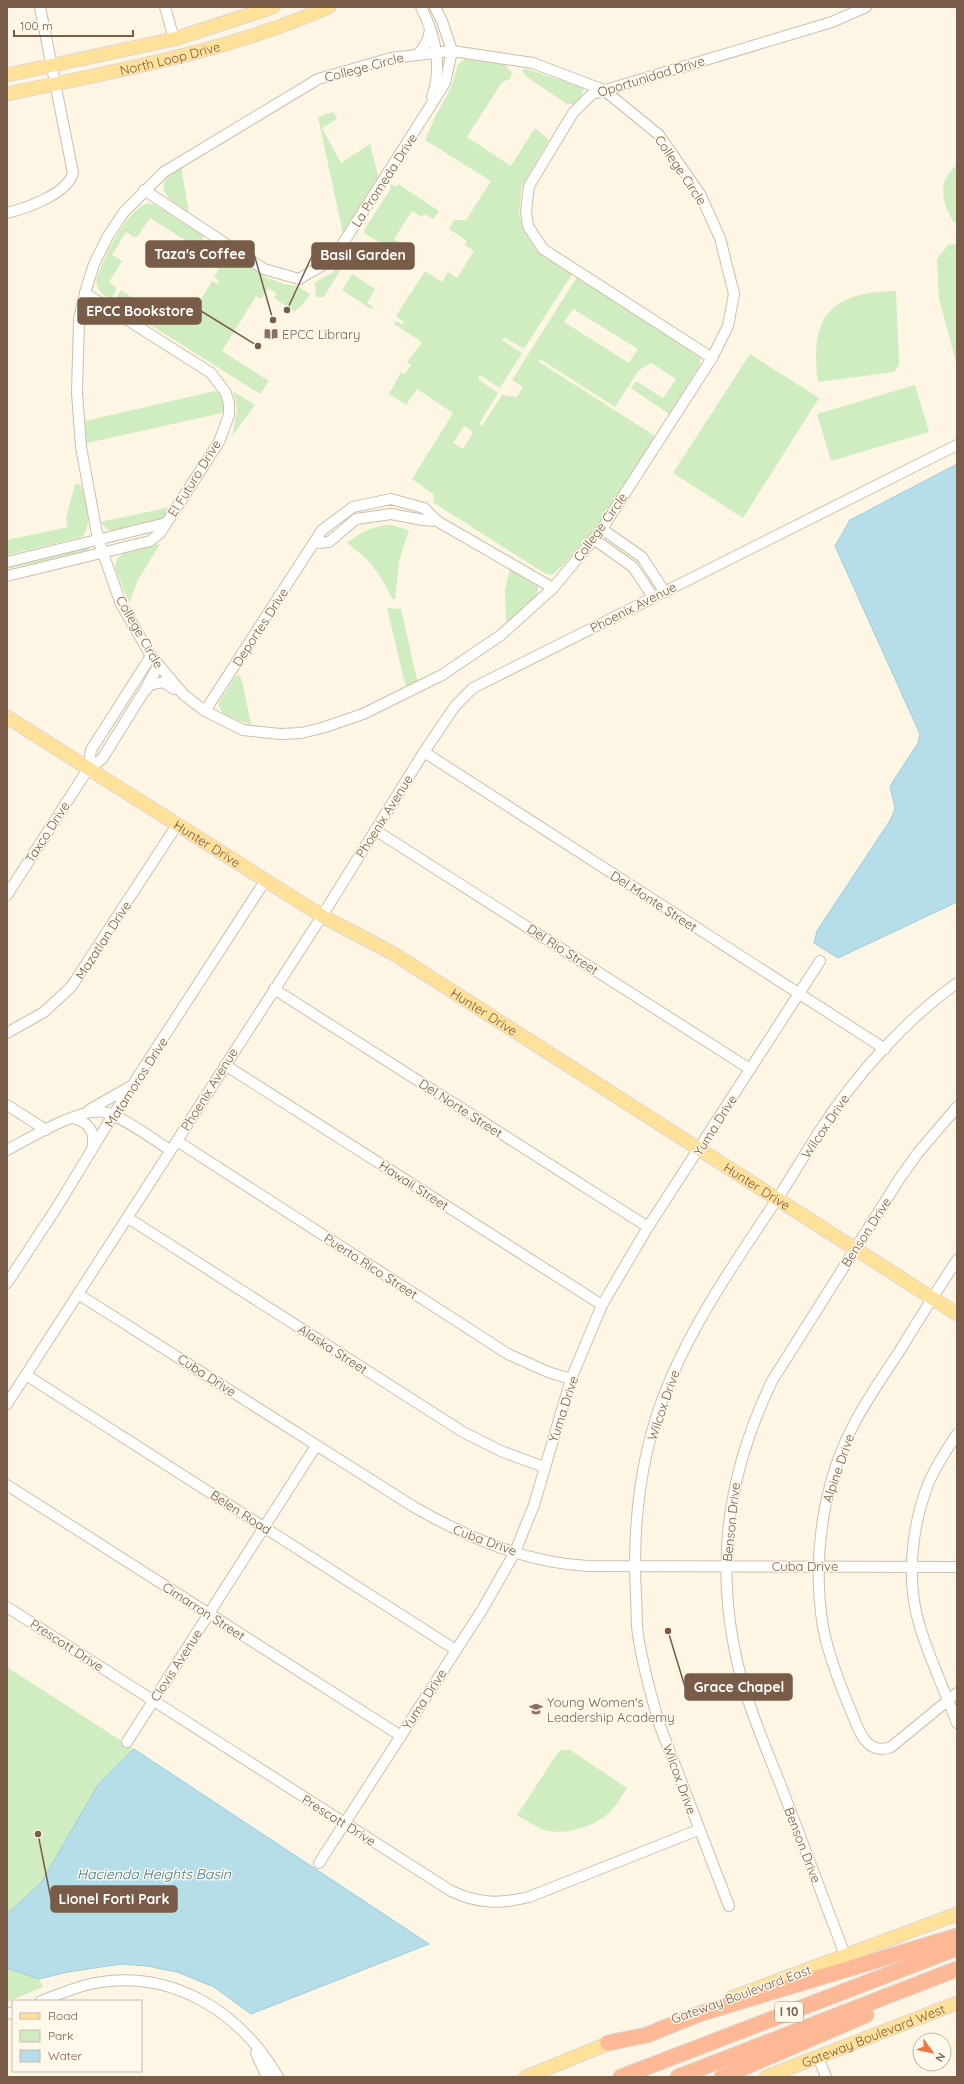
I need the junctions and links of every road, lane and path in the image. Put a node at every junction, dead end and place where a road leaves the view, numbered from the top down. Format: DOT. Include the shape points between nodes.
graph roads {
  1 [pos="40,7"];
  2 [pos="165,7"];
  3 [pos="273,7"];
  4 [pos="329,7"];
  5 [pos="420,7"];
  6 [pos="435,7"];
  7 [pos="866,7"];
  8 [pos="430,26"];
  9 [pos="174,39"];
  10 [pos="452,51"];
  11 [pos="437,52"];
  12 [pos="418,54"];
  13 [pos="52,66"];
  14 [pos="7,75"];
  15 [pos="55,84"];
  16 [pos="604,90"];
  17 [pos="7,94"];
  18 [pos="424,118"];
  19 [pos="144,190"];
  20 [pos="7,213"];
  21 [pos="85,293"];
  22 [pos="712,358"];
  23 [pos="957,445"];
  24 [pos="438,521"];
  25 [pos="166,523"];
  26 [pos="602,530"];
  27 [pos="98,539"];
  28 [pos="594,540"];
  29 [pos="314,544"];
  30 [pos="103,553"];
  31 [pos="7,562"];
  32 [pos="7,576"];
  33 [pos="553,588"];
  34 [pos="664,591"];
  35 [pos="653,597"];
  36 [pos="151,656"];
  37 [pos="158,666"];
  38 [pos="143,693"];
  39 [pos="184,695"];
  40 [pos="205,711"];
  41 [pos="7,717"];
  42 [pos="424,752"];
  43 [pos="88,769"];
  44 [pos="177,825"];
  45 [pos="375,830"];
  46 [pos="265,881"];
  47 [pos="7,895"];
  48 [pos="322,916"];
  49 [pos="820,961"];
  50 [pos="957,983"];
  51 [pos="274,989"];
  52 [pos="798,993"];
  53 [pos="7,1033"];
  54 [pos="885,1049"];
  55 [pos="225,1065"];
  56 [pos="750,1070"];
  57 [pos="134,1084"];
  58 [pos="7,1105"];
  59 [pos="957,1107"];
  60 [pos="113,1115"];
  61 [pos="78,1116"];
  62 [pos="46,1130"];
  63 [pos="177,1141"];
  64 [pos="699,1149"];
  65 [pos="7,1150"];
  66 [pos="170,1150"];
  67 [pos="92,1151"];
  68 [pos="777,1198"];
  69 [pos="128,1218"];
  70 [pos="648,1227"];
  71 [pos="855,1249"];
  72 [pos="957,1260"];
  73 [pos="21,1262"];
  74 [pos="7,1269"];
  75 [pos="7,1283"];
  76 [pos="78,1294"];
  77 [pos="932,1298"];
  78 [pos="602,1305"];
  79 [pos="957,1314"];
  80 [pos="26,1375"];
  81 [pos="571,1379"];
  82 [pos="7,1404"];
  83 [pos="957,1434"];
  84 [pos="316,1446"];
  85 [pos="544,1467"];
  86 [pos="7,1485"];
  87 [pos="265,1527"];
  88 [pos="515,1552"];
  89 [pos="819,1566"];
  90 [pos="634,1567"];
  91 [pos="726,1567"];
  92 [pos="913,1567"];
  93 [pos="957,1568"];
  94 [pos="7,1607"];
  95 [pos="209,1615"];
  96 [pos="456,1650"];
  97 [pos="957,1693"];
  98 [pos="948,1700"];
  99 [pos="154,1701"];
  100 [pos="957,1723"];
  101 [pos="401,1736"];
  102 [pos="127,1742"];
  103 [pos="345,1824"];
  104 [pos="698,1830"];
  105 [pos="320,1863"];
  106 [pos="729,1906"];
  107 [pos="957,1914"];
  108 [pos="957,1936"];
  109 [pos="957,1948"];
  110 [pos="845,1956"];
  111 [pos="957,1969"];
  112 [pos="957,1973"];
  113 [pos="44,2000"];
  114 [pos="957,2003"];
  115 [pos="251,2040"];
  116 [pos="608,2043"];
  117 [pos="818,2057"];
  118 [pos="267,2077"];
  119 [pos="278,2077"];
  120 [pos="526,2077"];
  121 [pos="621,2077"];
  122 [pos="678,2077"];
  123 [pos="722,2077"];
  124 [pos="766,2077"];
  125 [pos="826,2077"];
  1 -- 13 [label="street"];
  2 -- 9 [label="street"];
  3 -- 9 [label="main road, North Loop Drive"];
  4 -- 15 [label="main road, North Loop Drive" via="234,43 122,71"];
  5 -- 8 [label="street"];
  6 -- 10 [label="street"];
  7 -- 16 [label="street, Oportunidad Drive" via="832,22"];
  8 -- 11 [label="street"];
  8 -- 12 [label="street" via="429,38"];
  9 -- 13 [label="main road, North Loop Drive"];
  10 -- 11 [label="street, College Circle"];
  10 -- 16 [label="street, College Circle" via="533,63"];
  10 -- 18 [label="street" via="445,83"];
  11 -- 12 [label="street, College Circle"];
  11 -- 18 [label="street" via="436,86"];
  12 -- 19 [label="street, College Circle" via="391,58 318,79 164,172"];
  13 -- 14 [label="main road, North Loop Drive"];
  13 -- 15 [label="street"];
  15 -- 17 [label="main road, North Loop Drive"];
  15 -- 20 [label="street" via="73,166 72,177 68,185 48,197"];
  16 -- 22 [label="street, College Circle" via="639,116 659,135 700,194 720,238 734,294 728,326"];
  16 -- 22 [label="street, Oportunidad Drive" via="592,94 573,113 529,186 526,212 528,226 543,249"];
  18 -- 19 [label="street, La Promeda Drive" via="333,260 298,280 264,269"];
  19 -- 21 [label="street, College Circle" via="124,212 108,236 94,264"];
  21 -- 25 [label="street, El Futuro Drive" via="211,373 226,393 229,415 219,442"];
  21 -- 27 [label="street, College Circle" via="79,319 77,393 80,447"];
  22 -- 26 [label="street, College Circle"];
  23 -- 34 [label="street, Phoenix Avenue"];
  24 -- 29 [label="street, Deportes Drive" via="391,514 356,519 329,542"];
  24 -- 29 [label="street, Deportes Drive" via="424,508 391,499 353,507 322,530"];
  24 -- 33 [label="street, Deportes Drive"];
  25 -- 27 [label="street, El Futuro Drive"];
  25 -- 30 [label="street, El Futuro Drive" via="160,533 150,540"];
  26 -- 28 [label="street, College Circle"];
  26 -- 34 [label="street" via="642,557"];
  27 -- 30 [label="street, College Circle"];
  27 -- 31 [label="street, El Futuro Drive"];
  28 -- 33 [label="street, College Circle"];
  28 -- 35 [label="street" via="633,567"];
  29 -- 40 [label="street, Deportes Drive"];
  30 -- 32 [label="street, El Futuro Drive"];
  30 -- 36 [label="street, College Circle" via="121,604"];
  33 -- 40 [label="street, College Circle" via="501,635 442,675 405,695 350,719 300,733 280,734 243,730"];
  34 -- 35 [label="street, Phoenix Avenue"];
  35 -- 42 [label="street, Phoenix Avenue" via="473,688 455,706"];
  36 -- 37 [label="street, College Circle"];
  36 -- 43 [label="street" via="91,750"];
  37 -- 38 [label="street"];
  37 -- 39 [label="street, College Circle"];
  38 -- 39 [label="street" via="150,685 163,682"];
  38 -- 43 [label="street" via="102,759"];
  39 -- 40 [label="street, College Circle"];
  41 -- 43 [label="main road, Hunter Drive"];
  42 -- 45 [label="street, Phoenix Avenue"];
  42 -- 52 [label="street, Del Monte Street"];
  43 -- 44 [label="main road, Hunter Drive"];
  43 -- 47 [label="street, Taxco Drive"];
  44 -- 46 [label="main road, Hunter Drive"];
  44 -- 53 [label="street, Mazatlan Drive" via="71,987 44,1012"];
  45 -- 48 [label="street, Phoenix Avenue"];
  45 -- 56 [label="street, Del Rio Street"];
  46 -- 48 [label="main road, Hunter Drive"];
  46 -- 57 [label="street, Matamoros Drive"];
  48 -- 51 [label="street, Phoenix Avenue"];
  48 -- 64 [label="main road, Hunter Drive" via="394,954"];
  49 -- 52 [label="street, Yuma Drive"];
  50 -- 54 [label="street, Wilcox Drive" via="932,1002"];
  51 -- 55 [label="street, Phoenix Avenue"];
  51 -- 70 [label="street, Del Norte Street"];
  52 -- 54 [label="street, Del Monte Street"];
  52 -- 56 [label="street, Yuma Drive"];
  54 -- 68 [label="street, Wilcox Drive" via="833,1112"];
  55 -- 63 [label="street, Phoenix Avenue"];
  55 -- 78 [label="street, Hawaii Street"];
  56 -- 64 [label="street, Yuma Drive"];
  57 -- 60 [label="street, Matamoros Drive"];
  57 -- 61 [label="street"];
  58 -- 62 [label="street"];
  59 -- 71 [label="street, Benson Drive" via="916,1154"];
  60 -- 61 [label="street" via="97,1111"];
  60 -- 66 [label="street"];
  60 -- 67 [label="street, Matamoros Drive"];
  61 -- 62 [label="street"];
  61 -- 67 [label="street" via="91,1130 94,1140"];
  62 -- 65 [label="street"];
  63 -- 66 [label="street, Phoenix Avenue"];
  63 -- 81 [label="street, Puerto Rico Street" via="508,1354"];
  64 -- 68 [label="main road, Hunter Drive"];
  64 -- 70 [label="street, Yuma Drive"];
  66 -- 69 [label="street, Phoenix Avenue"];
  67 -- 73 [label="street, Matamoros Drive"];
  68 -- 71 [label="main road, Hunter Drive"];
  68 -- 90 [label="street, Wilcox Drive" via="697,1324 670,1381 648,1448 641,1483 636,1518"];
  69 -- 76 [label="street, Phoenix Avenue"];
  69 -- 85 [label="street, Alaska Street" via="463,1432 501,1451"];
  70 -- 78 [label="street, Yuma Drive"];
  71 -- 77 [label="main road, Hunter Drive"];
  71 -- 91 [label="street, Benson Drive" via="788,1354 758,1411 736,1477 727,1538"];
  72 -- 77 [label="street, Alpine Drive"];
  73 -- 74 [label="street"];
  73 -- 75 [label="street, Matamoros Drive"];
  76 -- 80 [label="street, Phoenix Avenue"];
  76 -- 84 [label="street, Cuba Drive"];
  77 -- 79 [label="main road, Hunter Drive"];
  77 -- 89 [label="street, Alpine Drive" via="862,1408 840,1453 822,1518"];
  78 -- 81 [label="street, Yuma Drive"];
  80 -- 82 [label="street, Phoenix Avenue"];
  80 -- 87 [label="street, Belen Road"];
  81 -- 85 [label="street, Yuma Drive"];
  83 -- 92 [label="street" via="937,1466 925,1493 916,1528"];
  84 -- 87 [label="street, Clovis Avenue"];
  84 -- 88 [label="street, Cuba Drive" via="445,1525"];
  85 -- 88 [label="street, Yuma Drive"];
  86 -- 95 [label="street, Cimarron Street"];
  87 -- 95 [label="street, Clovis Avenue"];
  87 -- 96 [label="street, Belen Road"];
  88 -- 90 [label="street, Cuba Drive" via="574,1566"];
  88 -- 96 [label="street, Yuma Drive"];
  89 -- 91 [label="street, Cuba Drive"];
  89 -- 92 [label="street, Cuba Drive"];
  89 -- 98 [label="street, Alpine Drive" via="824,1627 831,1656 862,1738 868,1744 881,1749 891,1747"];
  90 -- 91 [label="street, Cuba Drive"];
  90 -- 104 [label="street, Wilcox Drive" via="638,1633 651,1697"];
  91 -- 110 [label="street, Benson Drive" via="727,1605 742,1682"];
  92 -- 93 [label="street, Cuba Drive"];
  92 -- 98 [label="street" via="915,1609"];
  94 -- 99 [label="street, Prescott Drive"];
  95 -- 99 [label="street, Clovis Avenue"];
  95 -- 101 [label="street, Cimarron Street"];
  96 -- 101 [label="street, Yuma Drive"];
  97 -- 98 [label="street"];
  98 -- 100 [label="street"];
  99 -- 102 [label="street, Clovis Avenue"];
  99 -- 103 [label="street, Prescott Drive"];
  101 -- 103 [label="street, Yuma Drive"];
  103 -- 104 [label="street, Prescott Drive" via="451,1891 488,1903 529,1897"];
  103 -- 105 [label="street, Yuma Drive"];
  104 -- 106 [label="street, Wilcox Drive"];
  107 -- 110 [label="main road, Gateway Boulevard East"];
  108 -- 116 [label="highway" via="699,2014 647,2034"];
  109 -- 121 [label="highway, I 10"];
  110 -- 116 [label="main road, Gateway Boulevard East"];
  111 -- 122 [label="highway, I 10"];
  112 -- 123 [label="highway" via="926,1990"];
  113 -- 115 [label="street" via="74,1988 106,1981 161,1984 212,2005"];
  114 -- 117 [label="main road, Gateway Boulevard West"];
  115 -- 118 [label="street"];
  115 -- 119 [label="street"];
  116 -- 120 [label="main road, Gateway Boulevard East"];
  117 -- 124 [label="main road, Gateway Boulevard West"];
  117 -- 125 [label="street"];
}
